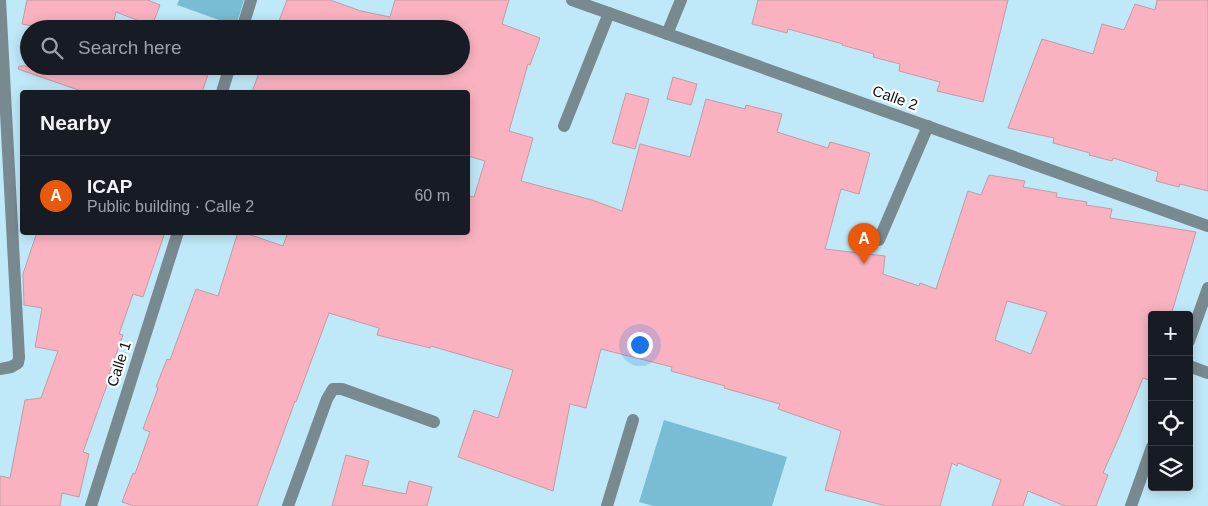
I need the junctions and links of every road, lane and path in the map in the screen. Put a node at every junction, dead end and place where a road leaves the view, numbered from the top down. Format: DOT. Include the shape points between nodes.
graph roads {
  1 [pos="0,0"];
  2 [pos="251,0"];
  3 [pos="572,0"];
  4 [pos="681,0"];
  5 [pos="610,13"];
  6 [pos="245,20"];
  7 [pos="667,34"];
  8 [pos="227,75"];
  9 [pos="223,90"];
  10 [pos="564,126"];
  11 [pos="928,126"];
  12 [pos="1208,226"];
  13 [pos="177,235"];
  14 [pos="879,240"];
  15 [pos="1208,288"];
  16 [pos="1193,331"];
  17 [pos="1193,367"];
  18 [pos="0,369"];
  19 [pos="1208,373"];
  20 [pos="633,420"];
  21 [pos="434,422"];
  22 [pos="1148,458"];
  23 [pos="91,506"];
  24 [pos="288,506"];
  25 [pos="607,506"];
  26 [pos="1131,506"];
  1 -- 18 [label="street" via="19,357 18,363"];
  2 -- 6 [label="street"];
  3 -- 5 [label="street, Calle 2"];
  4 -- 7 [label="street"];
  5 -- 7 [label="street, Calle 2"];
  5 -- 10 [label="street"];
  7 -- 11 [label="street, Calle 2"];
  8 -- 9 [label="street"];
  11 -- 12 [label="street, Calle 2"];
  11 -- 14 [label="street"];
  13 -- 23 [label="street, Calle 1"];
  15 -- 16 [label="street"];
  17 -- 19 [label="street"];
  20 -- 25 [label="street"];
  21 -- 24 [label="street" via="342,389 333,390"];
  22 -- 26 [label="street"];
}
